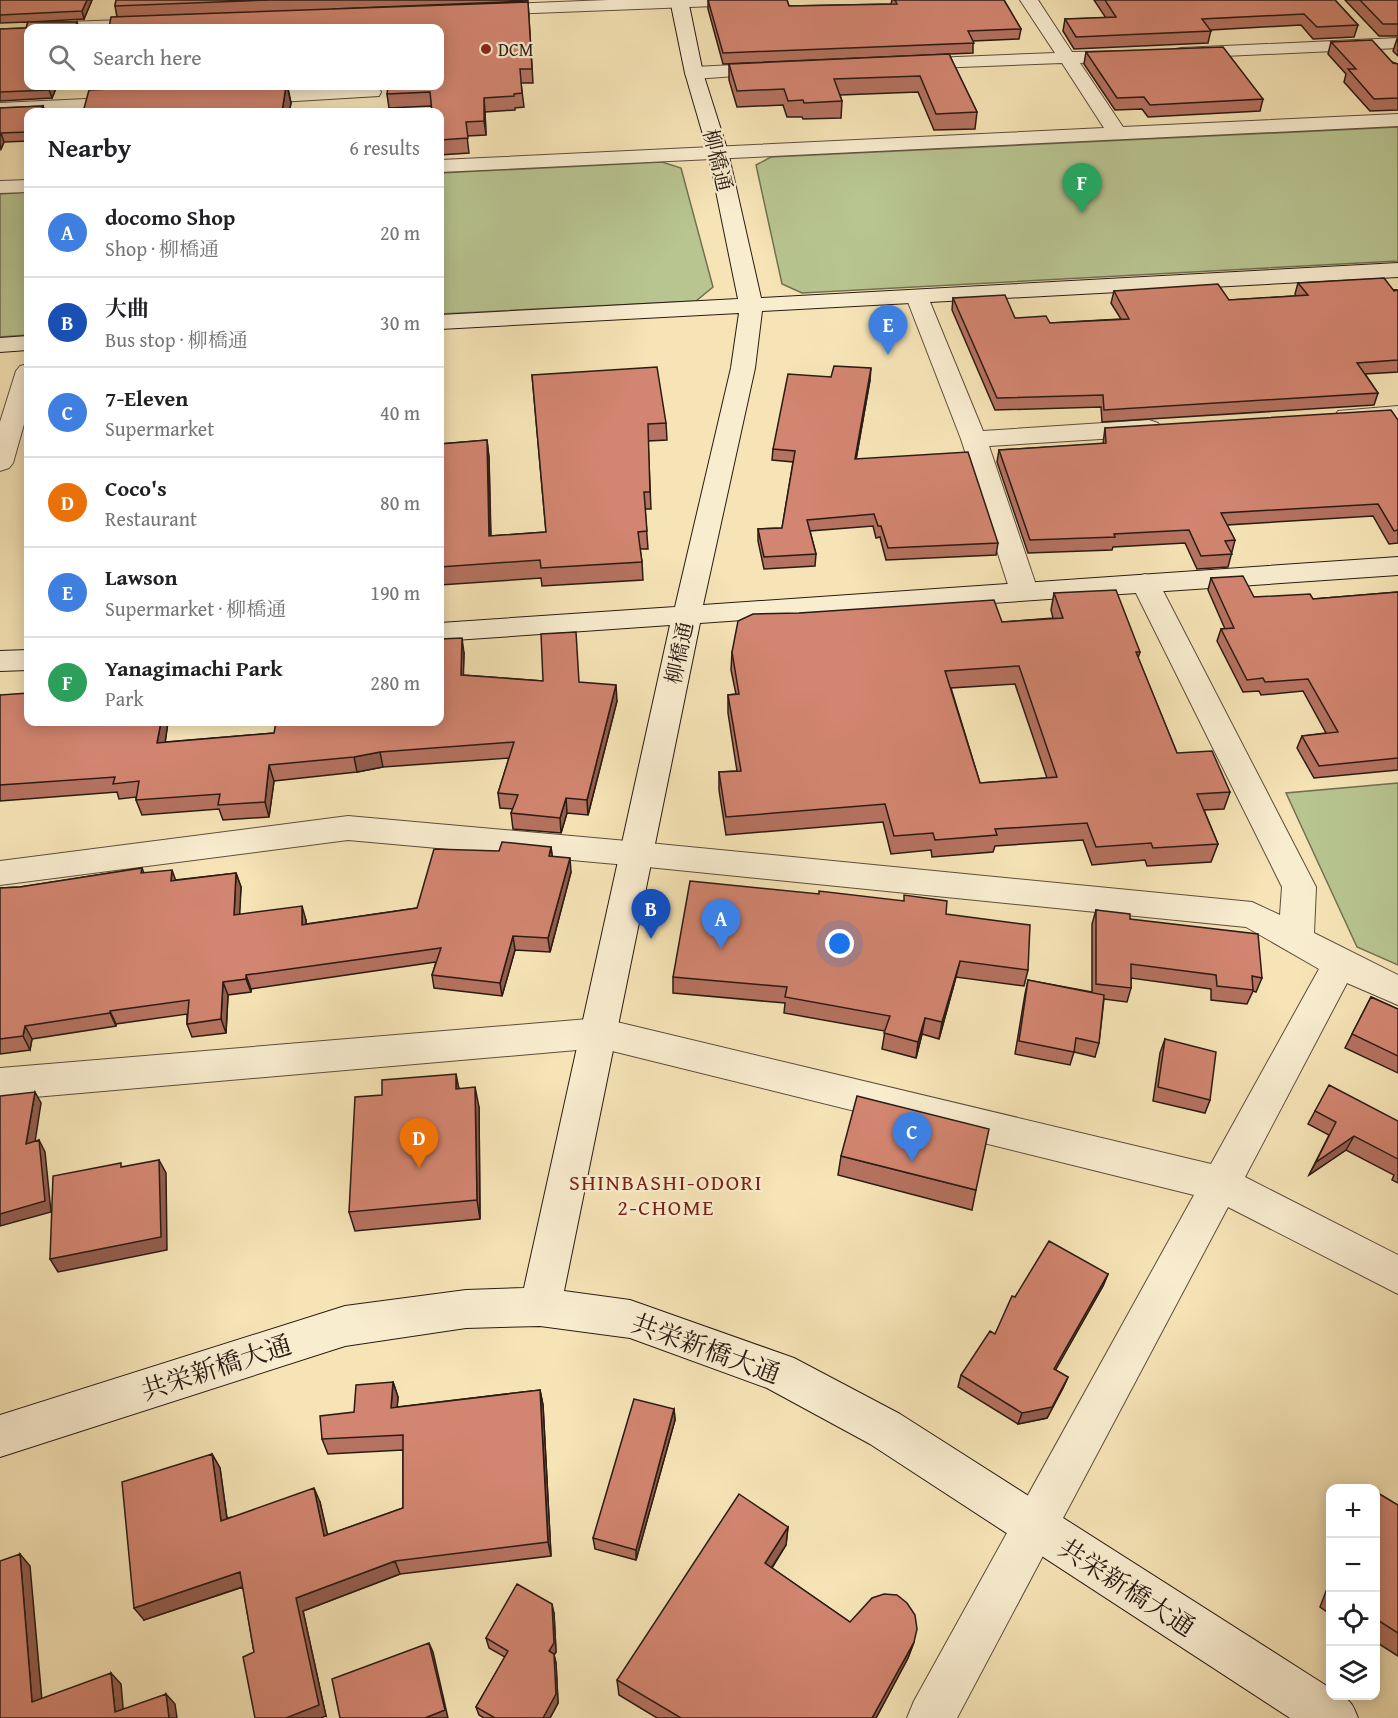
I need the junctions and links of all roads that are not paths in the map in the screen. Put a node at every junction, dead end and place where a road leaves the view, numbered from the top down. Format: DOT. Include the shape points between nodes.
graph roads {
  1 [pos="741,0"];
  2 [pos="1029,0"];
  3 [pos="679,2"];
  4 [pos="485,5"];
  5 [pos="111,9"];
  6 [pos="462,11"];
  7 [pos="168,23"];
  8 [pos="106,24"];
  9 [pos="152,24"];
  10 [pos="1360,30"];
  11 [pos="1398,43"];
  12 [pos="1374,44"];
  13 [pos="1169,53"];
  14 [pos="1146,54"];
  15 [pos="1067,58"];
  16 [pos="1390,62"];
  17 [pos="892,65"];
  18 [pos="794,69"];
  19 [pos="694,73"];
  20 [pos="79,90"];
  21 [pos="357,90"];
  22 [pos="372,90"];
  23 [pos="222,99"];
  24 [pos="153,102"];
  25 [pos="71,108"];
  26 [pos="83,108"];
  27 [pos="371,108"];
  28 [pos="0,109"];
  29 [pos="24,109"];
  30 [pos="1398,120"];
  31 [pos="1117,134"];
  32 [pos="718,152"];
  33 [pos="444,166"];
  34 [pos="24,186"];
  35 [pos="0,188"];
  36 [pos="1398,270"];
  37 [pos="917,297"];
  38 [pos="751,306"];
  39 [pos="444,322"];
  40 [pos="24,343"];
  41 [pos="0,345"];
  42 [pos="24,384"];
  43 [pos="1398,413"];
  44 [pos="1327,417"];
  45 [pos="1174,426"];
  46 [pos="974,439"];
  47 [pos="0,463"];
  48 [pos="1398,566"];
  49 [pos="1145,583"];
  50 [pos="1024,591"];
  51 [pos="687,615"];
  52 [pos="444,632"];
  53 [pos="24,660"];
  54 [pos="0,661"];
  55 [pos="638,854"];
  56 [pos="0,873"];
  57 [pos="1296,940"];
  58 [pos="1340,963"];
  59 [pos="1398,991"];
  60 [pos="600,1033"];
  61 [pos="0,1084"];
  62 [pos="1221,1184"];
  63 [pos="1398,1275"];
  64 [pos="540,1307"];
  65 [pos="0,1436"];
  66 [pos="1035,1528"];
  67 [pos="932,1718"];
  68 [pos="1334,1718"];
  1 -- 3 [label="street"];
  2 -- 15 [label="street"];
  3 -- 4 [label="street"];
  3 -- 19 [label="street, 柳橋通"];
  4 -- 6 [label="street"];
  5 -- 8 [label="street"];
  7 -- 9 [label="street"];
  10 -- 12 [label="street"];
  11 -- 12 [label="street"];
  12 -- 13 [label="street"];
  12 -- 16 [label="street"];
  14 -- 15 [label="street"];
  15 -- 17 [label="street"];
  15 -- 31 [label="street"];
  18 -- 19 [label="street"];
  19 -- 32 [label="street, 柳橋通"];
  20 -- 25 [label="street"];
  21 -- 23 [label="street"];
  22 -- 27 [label="street"];
  24 -- 26 [label="street"];
  28 -- 29 [label="street"];
  30 -- 31 [label="street"];
  31 -- 32 [label="street"];
  32 -- 33 [label="street"];
  32 -- 38 [label="street, 柳橋通"];
  34 -- 35 [label="street"];
  36 -- 37 [label="street"];
  37 -- 38 [label="street"];
  37 -- 46 [label="street"];
  38 -- 39 [label="street"];
  38 -- 51 [label="street, 柳橋通" via="743,368"];
  40 -- 41 [label="street"];
  42 -- 47 [label="street"];
  43 -- 44 [label="street"];
  45 -- 46 [label="street"];
  46 -- 50 [label="street"];
  48 -- 49 [label="street"];
  49 -- 50 [label="street"];
  49 -- 57 [label="street" via="1299,887"];
  50 -- 51 [label="street"];
  51 -- 52 [label="street"];
  51 -- 55 [label="street, 柳橋通"];
  53 -- 54 [label="street"];
  55 -- 56 [label="street" via="348,828"];
  55 -- 57 [label="street" via="1252,915"];
  55 -- 60 [label="street, 柳橋通"];
  57 -- 58 [label="street"];
  58 -- 59 [label="street"];
  58 -- 62 [label="street"];
  60 -- 61 [label="street"];
  60 -- 62 [label="street"];
  60 -- 64 [label="street, 柳橋通"];
  62 -- 63 [label="street"];
  62 -- 66 [label="street"];
  64 -- 65 [label="street, 共栄新橋大通" via="466,1309 345,1326"];
  64 -- 66 [label="street, 共栄新橋大通" via="630,1319 779,1372 885,1429"];
  66 -- 67 [label="street"];
  66 -- 68 [label="street, 共栄新橋大通"];
}
